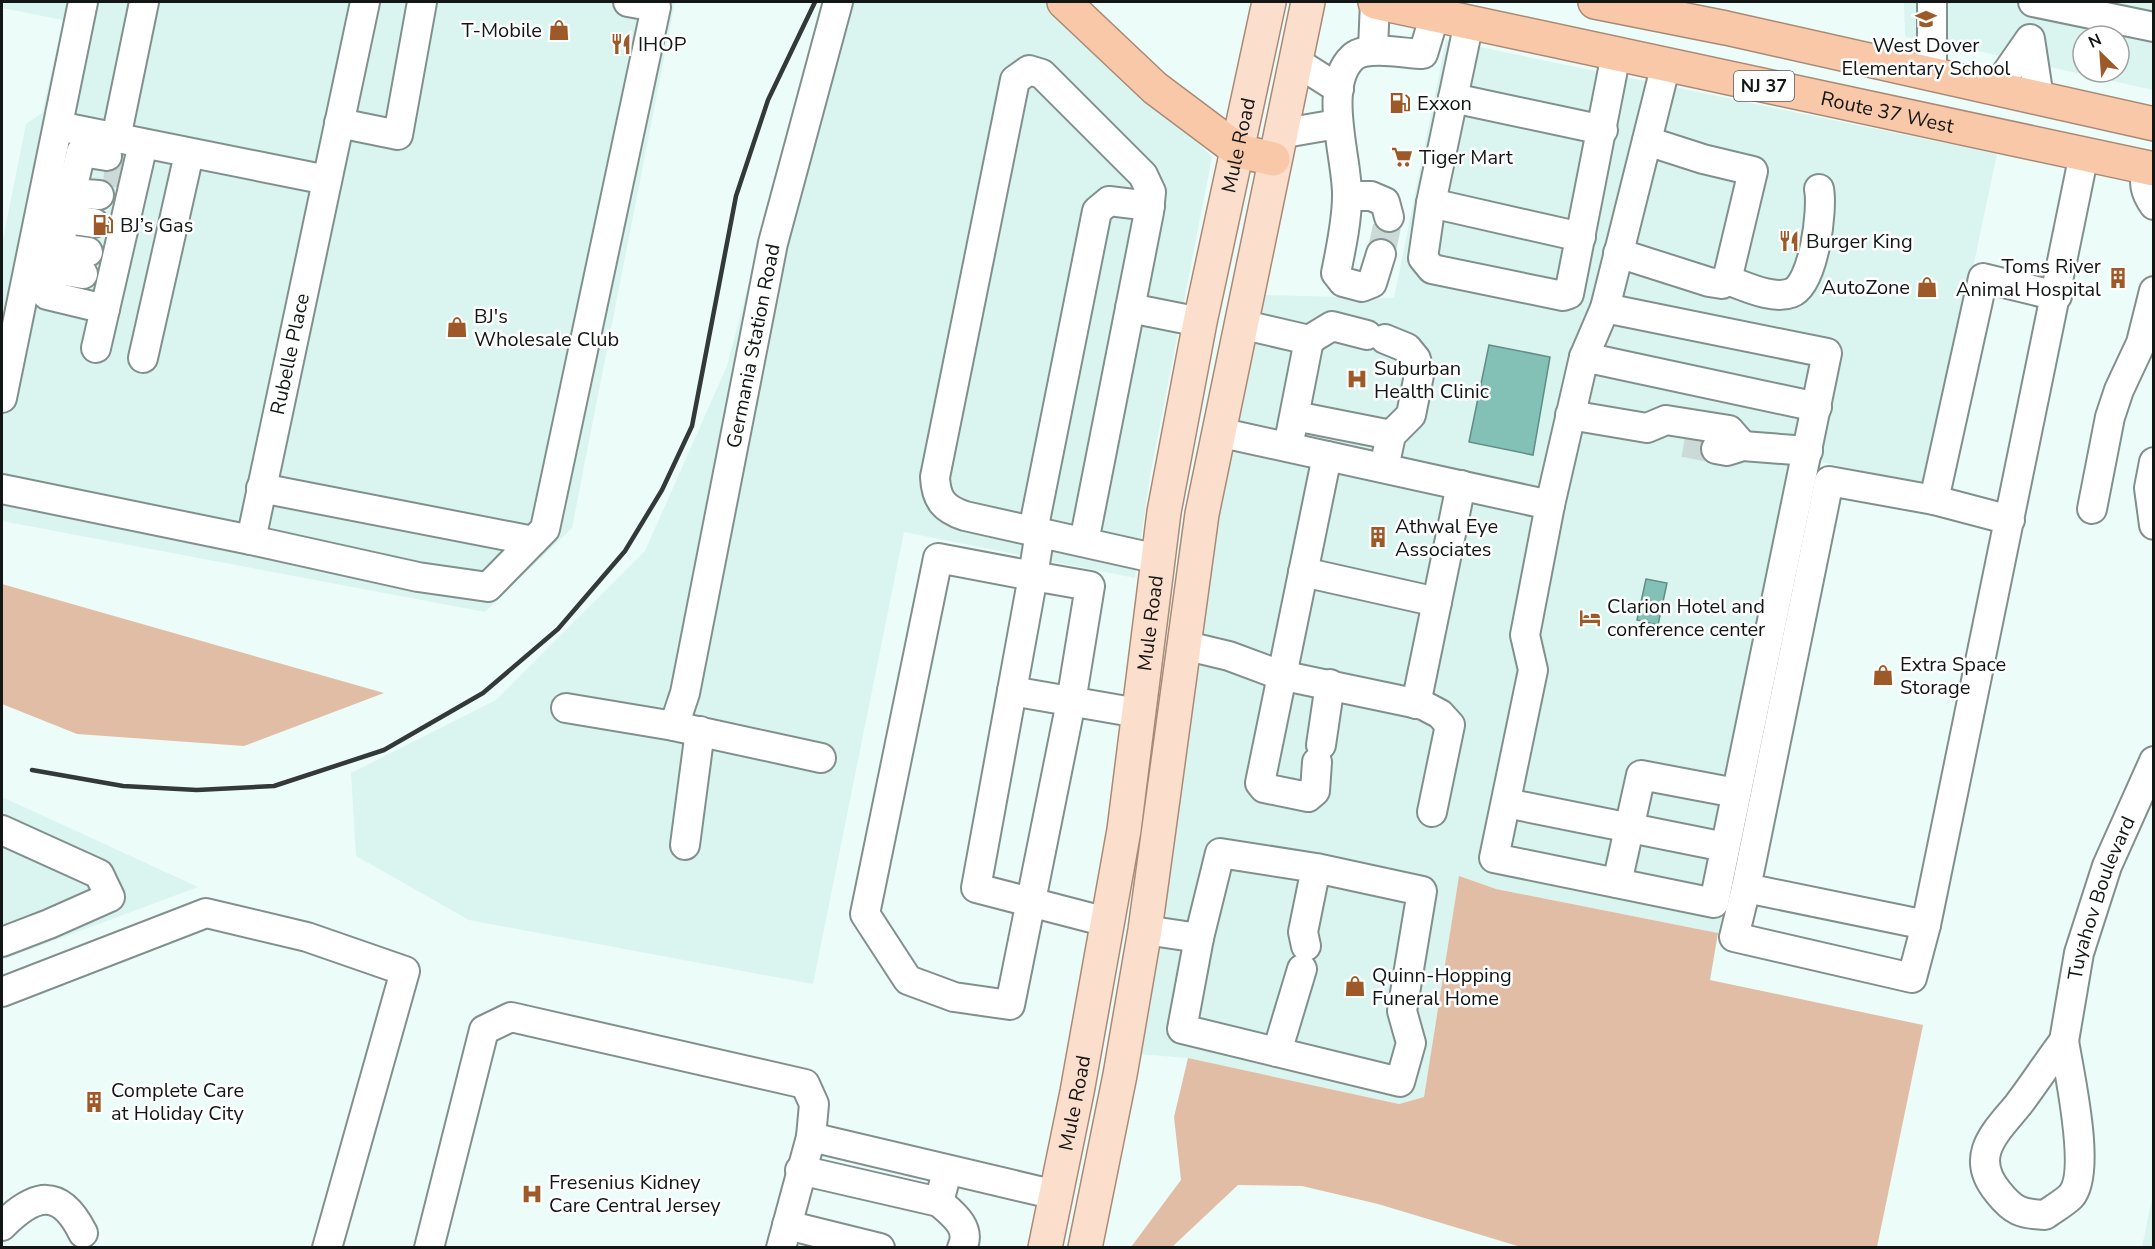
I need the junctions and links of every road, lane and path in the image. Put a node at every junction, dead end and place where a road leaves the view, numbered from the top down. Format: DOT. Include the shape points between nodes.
graph roads {
  1 [pos="83,2"];
  2 [pos="144,2"];
  3 [pos="365,2"];
  4 [pos="422,2"];
  5 [pos="838,2"];
  6 [pos="1065,2"];
  7 [pos="1269,2"];
  8 [pos="1308,2"];
  9 [pos="1375,2"];
  10 [pos="1595,2"];
  11 [pos="1932,2"];
  12 [pos="2036,2"];
  13 [pos="647,3"];
  14 [pos="1623,5"];
  15 [pos="1671,9"];
  16 [pos="1435,14"];
  17 [pos="1469,22"];
  18 [pos="2154,27"];
  19 [pos="2030,39"];
  20 [pos="1373,49"];
  21 [pos="1616,54"];
  22 [pos="1295,61"];
  23 [pos="1666,64"];
  24 [pos="1932,74"];
  25 [pos="1996,88"];
  26 [pos="1340,89"];
  27 [pos="1453,98"];
  28 [pos="2039,98"];
  29 [pos="339,123"];
  30 [pos="1337,124"];
  31 [pos="2154,124"];
  32 [pos="58,126"];
  33 [pos="1603,130"];
  34 [pos="1647,141"];
  35 [pos="1276,147"];
  36 [pos="1239,150"];
  37 [pos="189,154"];
  38 [pos="2084,154"];
  39 [pos="2150,168"];
  40 [pos="105,175"];
  41 [pos="327,180"];
  42 [pos="1819,189"];
  43 [pos="1347,196"];
  44 [pos="1431,203"];
  45 [pos="2154,205"];
  46 [pos="1150,206"];
  47 [pos="1389,217"];
  48 [pos="110,226"];
  49 [pos="1581,237"];
  50 [pos="1618,253"];
  51 [pos="1382,254"];
  52 [pos="102,266"];
  53 [pos="46,272"];
  54 [pos="1727,280"];
  55 [pos="2154,291"];
  56 [pos="2057,296"];
  57 [pos="1130,308"];
  58 [pos="1605,308"];
  59 [pos="105,309"];
  60 [pos="1200,322"];
  61 [pos="1240,324"];
  62 [pos="1309,340"];
  63 [pos="96,348"];
  64 [pos="1584,357"];
  65 [pos="143,358"];
  66 [pos="2,398"];
  67 [pos="1817,407"];
  68 [pos="1570,415"];
  69 [pos="1295,416"];
  70 [pos="1180,427"];
  71 [pos="1647,428"];
  72 [pos="1218,432"];
  73 [pos="1391,435"];
  74 [pos="1684,443"];
  75 [pos="1288,447"];
  76 [pos="1808,451"];
  77 [pos="1327,456"];
  78 [pos="2154,462"];
  79 [pos="1384,468"];
  80 [pos="1461,485"];
  81 [pos="261,488"];
  82 [pos="2,489"];
  83 [pos="1934,500"];
  84 [pos="1550,505"];
  85 [pos="2092,509"];
  86 [pos="2010,520"];
  87 [pos="2154,525"];
  88 [pos="1030,530"];
  89 [pos="251,540"];
  90 [pos="533,541"];
  91 [pos="1084,542"];
  92 [pos="1158,559"];
  93 [pos="1195,564"];
  94 [pos="1302,572"];
  95 [pos="1033,576"];
  96 [pos="1437,602"];
  97 [pos="1184,645"];
  98 [pos="1280,675"];
  99 [pos="1330,684"];
  100 [pos="1012,691"];
  101 [pos="1071,702"];
  102 [pos="1416,704"];
  103 [pos="566,708"];
  104 [pos="1138,713"];
  105 [pos="687,729"];
  106 [pos="821,758"];
  107 [pos="2154,761"];
  108 [pos="1736,794"];
  109 [pos="1506,803"];
  110 [pos="1432,812"];
  111 [pos="1629,829"];
  112 [pos="2,830"];
  113 [pos="685,845"];
  114 [pos="1725,847"];
  115 [pos="1316,868"];
  116 [pos="1617,883"];
  117 [pos="1746,888"];
  118 [pos="1029,903"];
  119 [pos="1107,922"];
  120 [pos="1926,925"];
  121 [pos="1145,930"];
  122 [pos="1199,938"];
  123 [pos="2,942"];
  124 [pos="2,992"];
  125 [pos="2064,1041"];
  126 [pos="1277,1052"];
  127 [pos="811,1137"];
  128 [pos="800,1170"];
  129 [pos="947,1170"];
  130 [pos="1056,1195"];
  131 [pos="939,1202"];
  132 [pos="2,1226"];
  133 [pos="83,1233"];
  134 [pos="784,1236"];
  135 [pos="327,1248"];
  136 [pos="429,1248"];
  137 [pos="880,1248"];
  138 [pos="962,1248"];
  139 [pos="1045,1248"];
  140 [pos="1085,1248"];
  1 -- 32 [label="street"];
  2 -- 40 [label="street"];
  3 -- 29 [label="street, Rubelle Place"];
  4 -- 29 [label="street" via="398,135"];
  5 -- 105 [label="street, Germania Station Road" via="773,243 685,693"];
  6 -- 36 [label="highway" via="1155,88"];
  7 -- 36 [label="main road, Mule Road"];
  8 -- 22 [label="main road, Mule Road"];
  9 -- 16 [label="highway, Route 37 West / NJ 37"];
  9 -- 20 [label="street"];
  10 -- 14 [label="highway, NJ 37"];
  11 -- 24 [label="street"];
  12 -- 18 [label="street"];
  12 -- 19 [label="street"];
  13 -- 90 [label="street" via="545,529"];
  14 -- 15 [label="highway, NJ 37"];
  15 -- 24 [label="highway, NJ 37"];
  16 -- 17 [label="highway, Route 37 West / NJ 37"];
  16 -- 20 [label="street" via="1423,54"];
  17 -- 21 [label="highway, Route 37 West / NJ 37"];
  17 -- 27 [label="street"];
  19 -- 25 [label="street"];
  19 -- 28 [label="street"];
  20 -- 26 [label="street" via="1353,57 1343,73"];
  21 -- 23 [label="highway, Route 37 West / NJ 37"];
  21 -- 33 [label="street"];
  22 -- 26 [label="street"];
  22 -- 35 [label="main road, Mule Road"];
  23 -- 34 [label="street"];
  23 -- 38 [label="highway, Route 37 West / NJ 37"];
  24 -- 25 [label="highway, NJ 37"];
  25 -- 28 [label="highway, NJ 37"];
  26 -- 30 [label="street"];
  27 -- 33 [label="street"];
  27 -- 44 [label="street"];
  28 -- 31 [label="highway, NJ 37"];
  29 -- 41 [label="street, Rubelle Place"];
  30 -- 35 [label="street"];
  30 -- 43 [label="street"];
  32 -- 40 [label="street"];
  32 -- 40 [label="street"];
  33 -- 49 [label="street"];
  34 -- 50 [label="street"];
  34 -- 54 [label="street" via="1753,171"];
  35 -- 36 [label="highway"];
  35 -- 61 [label="main road, Mule Road"];
  36 -- 60 [label="main road, Mule Road"];
  37 -- 40 [label="street"];
  37 -- 41 [label="street"];
  37 -- 65 [label="street"];
  38 -- 39 [label="highway, Route 37 West / NJ 37"];
  38 -- 56 [label="street"];
  39 -- 45 [label="street" via="2144,185"];
  40 -- 48 [label="street"];
  40 -- 48 [label="street"];
  40 -- 53 [label="street"];
  40 -- 53 [label="street"];
  41 -- 81 [label="street, Rubelle Place"];
  42 -- 54 [label="street" via="1822,203 1808,275 1801,286 1791,293 1770,294"];
  43 -- 47 [label="street" via="1371,196 1385,202"];
  43 -- 51 [label="street" via="1336,273 1343,282 1362,287 1372,283"];
  44 -- 49 [label="street"];
  44 -- 49 [label="street" via="1423,258 1432,269 1563,296 1569,294"];
  46 -- 57 [label="street"];
  46 -- 88 [label="street" via="1109,201 1097,212"];
  46 -- 88 [label="street" via="1151,192 1143,175 1042,74 1029,70 1015,80 935,477 935,493 947,510"];
  48 -- 52 [label="street"];
  50 -- 54 [label="street" via="1709,282 1722,284"];
  50 -- 58 [label="street"];
  52 -- 53 [label="street"];
  52 -- 59 [label="street"];
  53 -- 59 [label="street" via="47,296"];
  53 -- 66 [label="street"];
  55 -- 85 [label="street" via="2141,343 2110,417"];
  56 -- 83 [label="street" via="1983,278"];
  56 -- 86 [label="street"];
  57 -- 60 [label="street"];
  57 -- 91 [label="street"];
  58 -- 64 [label="street"];
  58 -- 67 [label="street" via="1827,353"];
  59 -- 63 [label="street"];
  60 -- 70 [label="main road, Mule Road"];
  61 -- 62 [label="street"];
  61 -- 72 [label="main road, Mule Road"];
  62 -- 69 [label="street"];
  62 -- 73 [label="street" via="1332,326 1407,348 1419,366 1411,415"];
  64 -- 67 [label="street"];
  64 -- 68 [label="street"];
  67 -- 76 [label="street"];
  68 -- 71 [label="street"];
  68 -- 84 [label="street"];
  69 -- 73 [label="street"];
  69 -- 75 [label="street"];
  70 -- 72 [label="main road"];
  70 -- 92 [label="main road, Mule Road"];
  71 -- 74 [label="street" via="1659,437"];
  71 -- 76 [label="street" via="1666,420 1730,430 1730,447"];
  72 -- 75 [label="street"];
  72 -- 93 [label="main road, Mule Road"];
  73 -- 79 [label="street"];
  75 -- 77 [label="street"];
  76 -- 108 [label="street"];
  77 -- 79 [label="street"];
  77 -- 94 [label="street"];
  78 -- 87 [label="street" via="2149,489"];
  79 -- 80 [label="street"];
  80 -- 84 [label="street"];
  80 -- 96 [label="street"];
  81 -- 89 [label="street, Rubelle Place"];
  81 -- 90 [label="street"];
  82 -- 89 [label="street"];
  83 -- 86 [label="street"];
  83 -- 117 [label="street" via="1829,481"];
  84 -- 109 [label="street" via="1525,635 1533,670"];
  86 -- 120 [label="street"];
  88 -- 91 [label="street"];
  88 -- 95 [label="street"];
  89 -- 90 [label="street" via="418,577 488,587"];
  91 -- 92 [label="street"];
  92 -- 93 [label="main road"];
  92 -- 104 [label="main road, Mule Road"];
  93 -- 97 [label="main road, Mule Road"];
  94 -- 96 [label="street"];
  94 -- 98 [label="street"];
  95 -- 100 [label="street"];
  95 -- 101 [label="street" via="1090,586"];
  95 -- 118 [label="street" via="938,558 866,914 908,980 954,996 1010,1005"];
  96 -- 102 [label="street"];
  97 -- 98 [label="street"];
  97 -- 121 [label="main road, Mule Road"];
  98 -- 99 [label="street"];
  98 -- 99 [label="street" via="1260,783 1264,788 1308,797 1315,791"];
  99 -- 102 [label="street"];
  100 -- 101 [label="street"];
  100 -- 118 [label="street" via="976,888"];
  101 -- 104 [label="street"];
  101 -- 118 [label="street"];
  102 -- 110 [label="street" via="1440,714 1450,725"];
  103 -- 105 [label="street"];
  104 -- 119 [label="main road, Mule Road"];
  105 -- 106 [label="street"];
  105 -- 113 [label="street, Germania Station Road"];
  107 -- 125 [label="street, Tuyahov Boulevard" via="2107,866 2079,952"];
  108 -- 111 [label="street" via="1641,775"];
  108 -- 114 [label="street"];
  109 -- 111 [label="street"];
  109 -- 116 [label="street" via="1494,858"];
  111 -- 114 [label="street"];
  111 -- 116 [label="street"];
  112 -- 123 [label="street" via="99,874 110,897"];
  114 -- 116 [label="street" via="1714,903"];
  115 -- 122 [label="street" via="1220,852"];
  115 -- 126 [label="street" via="1303,932 1304,957"];
  115 -- 126 [label="street" via="1422,891 1402,1011 1411,1043 1400,1082"];
  117 -- 120 [label="street"];
  117 -- 120 [label="street" via="1734,937 1912,978"];
  118 -- 119 [label="street"];
  119 -- 121 [label="main road"];
  119 -- 130 [label="main road, Mule Road"];
  121 -- 122 [label="street"];
  121 -- 140 [label="main road, Mule Road"];
  122 -- 126 [label="street" via="1182,1029"];
  124 -- 135 [label="street" via="206,914 307,937 405,971"];
  125 -- 125 [label="street, Tuyahov Boulevard" via="1994,1131 1985,1156 1990,1183 2022,1214 2045,1215 2071,1195 2076,1186 2081,1150"];
  127 -- 128 [label="street"];
  127 -- 129 [label="street"];
  127 -- 136 [label="street" via="814,1104 805,1084 511,1017 484,1029"];
  128 -- 131 [label="street"];
  128 -- 134 [label="street"];
  129 -- 130 [label="street"];
  129 -- 131 [label="street"];
  130 -- 139 [label="main road, Mule Road"];
  131 -- 138 [label="street" via="964,1228"];
  132 -- 133 [label="street" via="20,1207 47,1199 64,1205"];
  134 -- 137 [label="street"];
}
